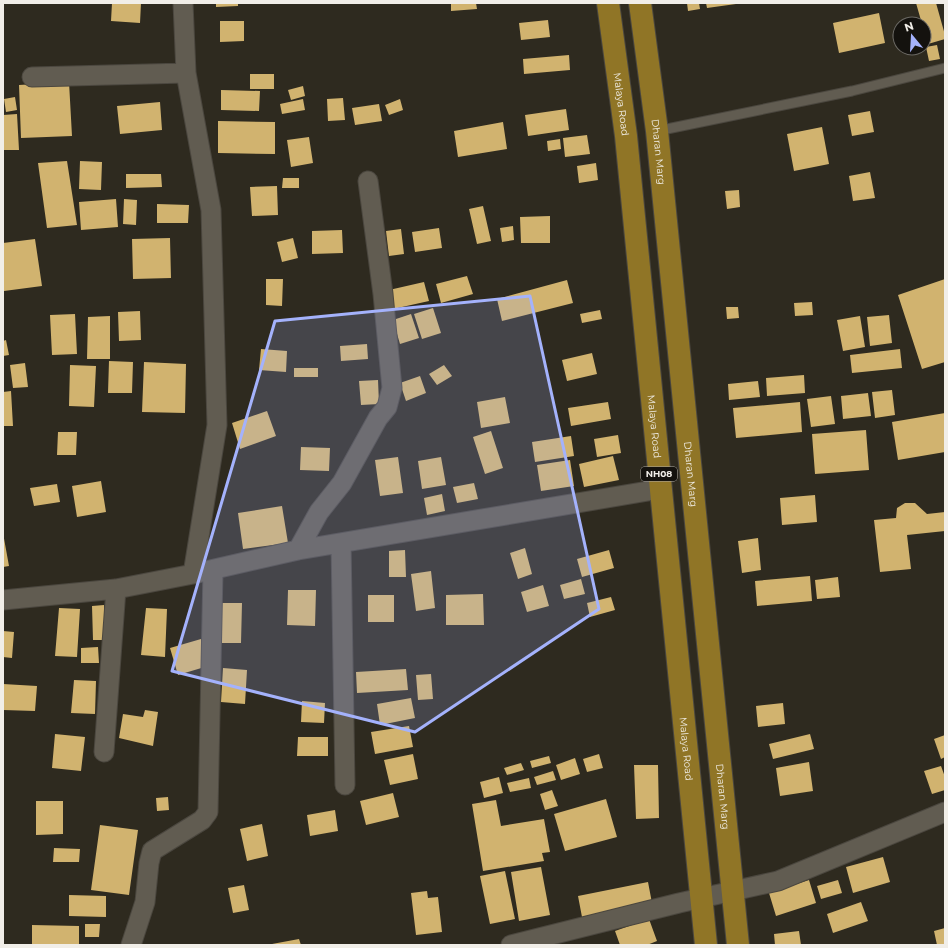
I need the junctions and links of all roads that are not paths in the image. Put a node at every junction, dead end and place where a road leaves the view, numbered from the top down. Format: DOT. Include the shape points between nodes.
graph roads {
  1 [pos="183,3"];
  2 [pos="608,3"];
  3 [pos="640,3"];
  4 [pos="945,68"];
  5 [pos="186,73"];
  6 [pos="32,78"];
  7 [pos="657,131"];
  8 [pos="368,182"];
  9 [pos="685,418"];
  10 [pos="653,423"];
  11 [pos="660,489"];
  12 [pos="341,543"];
  13 [pos="298,550"];
  14 [pos="213,570"];
  15 [pos="193,574"];
  16 [pos="116,589"];
  17 [pos="3,600"];
  18 [pos="104,752"];
  19 [pos="345,785"];
  20 [pos="945,812"];
  21 [pos="732,890"];
  22 [pos="701,897"];
  23 [pos="130,945"];
  24 [pos="511,945"];
  25 [pos="706,945"];
  26 [pos="738,945"];
  1 -- 5 [label="street"];
  2 -- 10 [label="main road, Malaya Road / NH08" via="626,136"];
  3 -- 7 [label="main road, Dharan Marg / NH08"];
  4 -- 7 [label="lane" via="852,91"];
  5 -- 6 [label="street"];
  5 -- 15 [label="street" via="211,210 218,425"];
  7 -- 9 [label="main road, Dharan Marg / NH08"];
  8 -- 13 [label="street" via="392,388 387,407 378,418 342,483 319,512"];
  9 -- 10 [label="main road"];
  9 -- 21 [label="main road, Dharan Marg / NH08"];
  10 -- 11 [label="main road, Malaya Road / NH08"];
  11 -- 12 [label="street"];
  11 -- 22 [label="main road, Malaya Road / NH08"];
  12 -- 13 [label="street"];
  12 -- 19 [label="street"];
  13 -- 14 [label="street"];
  14 -- 15 [label="street"];
  14 -- 23 [label="street" via="208,812 202,820 152,851 145,902"];
  15 -- 16 [label="street"];
  16 -- 17 [label="street"];
  16 -- 18 [label="street"];
  20 -- 21 [label="street" via="778,881"];
  21 -- 22 [label="street"];
  21 -- 26 [label="main road, Dharan Marg / NH08"];
  22 -- 24 [label="street"];
  22 -- 25 [label="main road, Malaya Road / NH08"];
}
